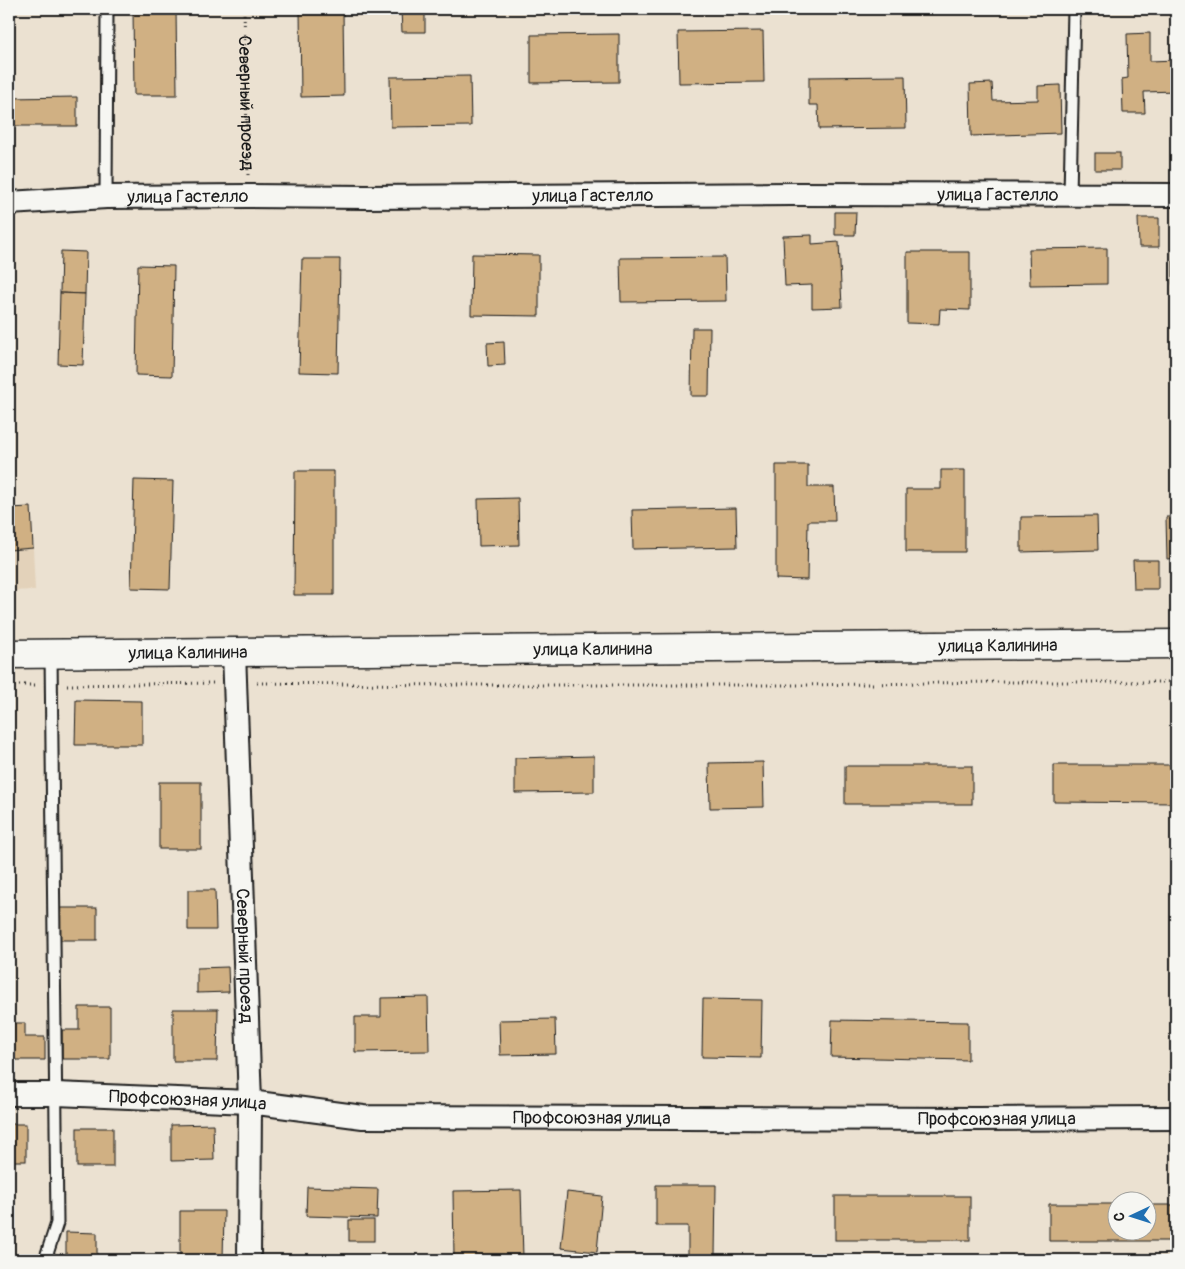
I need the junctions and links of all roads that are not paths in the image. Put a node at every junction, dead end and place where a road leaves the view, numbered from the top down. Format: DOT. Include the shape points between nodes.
graph roads {
  1 [pos="107,9"];
  2 [pos="1074,9"];
  3 [pos="1070,195"];
  4 [pos="1176,195"];
  5 [pos="106,197"];
  6 [pos="9,203"];
  7 [pos="1176,644"];
  8 [pos="234,652"];
  9 [pos="51,653"];
  10 [pos="9,654"];
  11 [pos="9,1094"];
  12 [pos="56,1094"];
  13 [pos="250,1102"];
  14 [pos="1176,1118"];
  15 [pos="45,1260"];
  16 [pos="249,1260"];
  1 -- 5 [label="lane"];
  2 -- 3 [label="lane"];
  3 -- 4 [label="street, улица Гастелло"];
  3 -- 5 [label="street, улица Гастелло"];
  5 -- 6 [label="street, улица Гастелло"];
  7 -- 8 [label="main road, улица Калинина"];
  8 -- 9 [label="main road, улица Калинина"];
  8 -- 13 [label="street, Северный проезд"];
  9 -- 10 [label="main road, улица Калинина"];
  9 -- 12 [label="lane"];
  11 -- 12 [label="street, Профсоюзная улица"];
  12 -- 13 [label="street, Профсоюзная улица"];
  12 -- 15 [label="lane" via="57,1223"];
  13 -- 14 [label="street, Профсоюзная улица" via="363,1116"];
  13 -- 16 [label="street, Северный проезд"];
}
